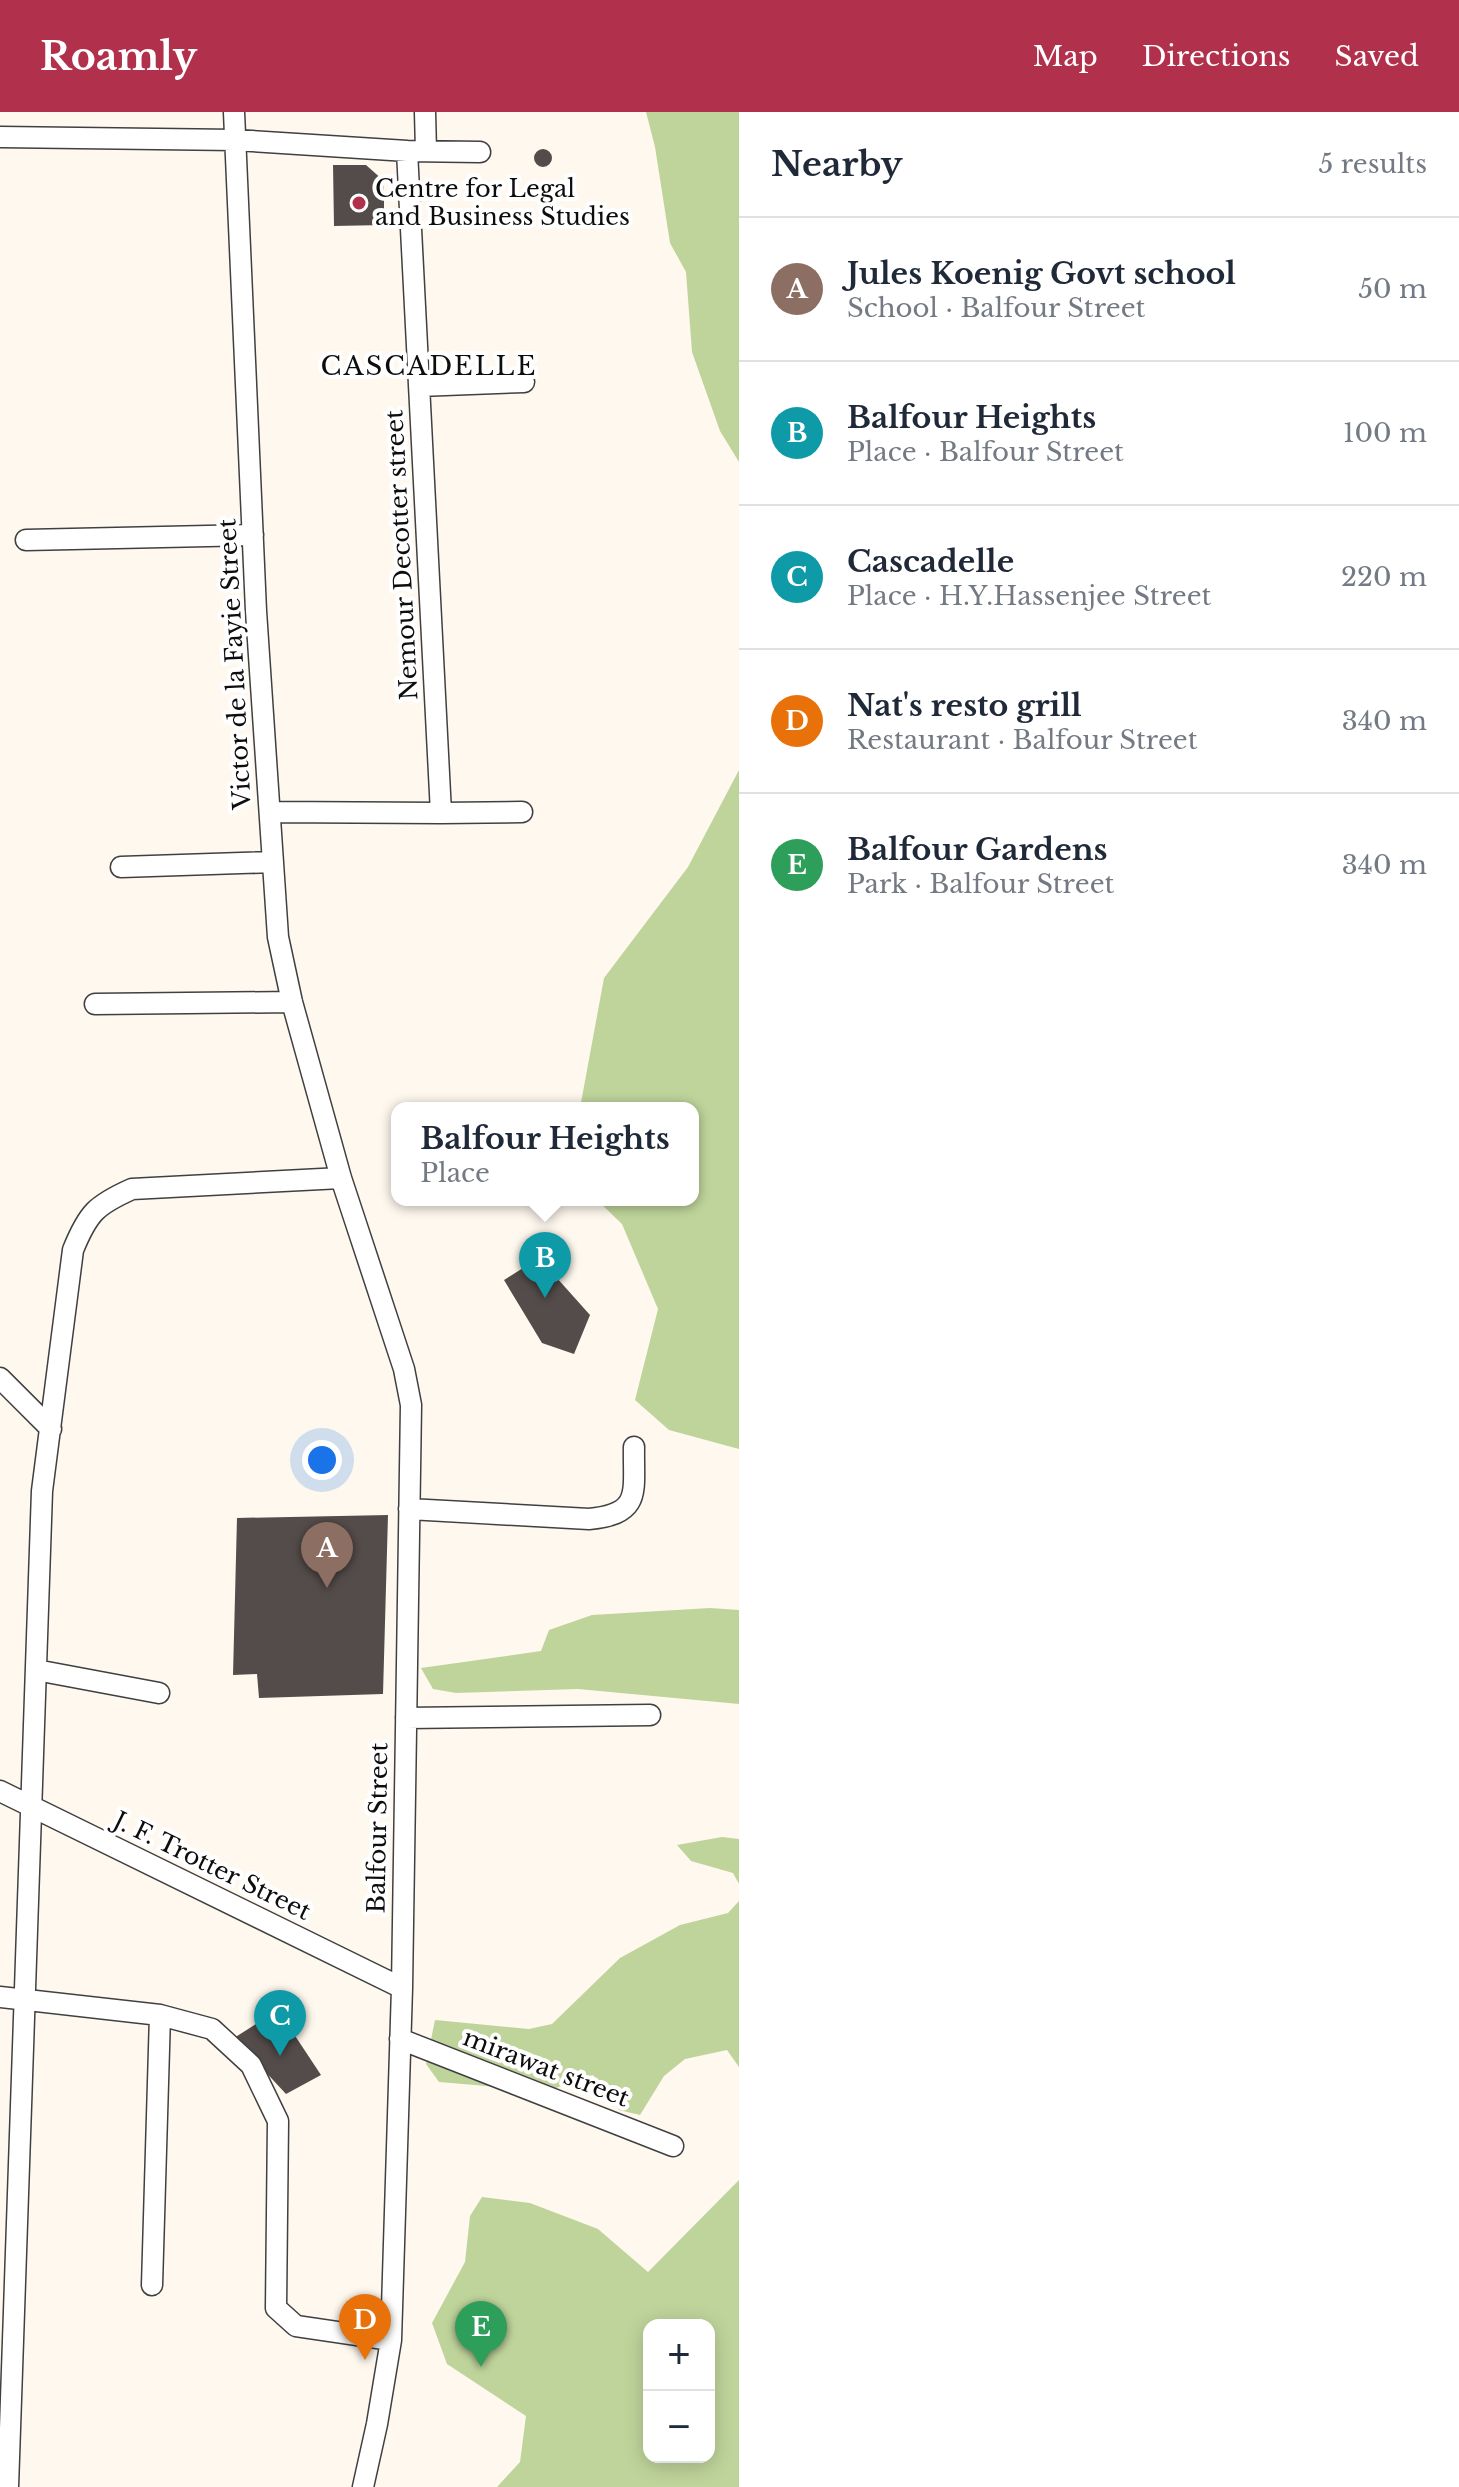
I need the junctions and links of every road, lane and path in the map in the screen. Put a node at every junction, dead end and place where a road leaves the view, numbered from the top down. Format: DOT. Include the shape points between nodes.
graph roads {
  1 [pos="234,112"];
  2 [pos="425,112"];
  3 [pos="0,137"];
  4 [pos="235,140"];
  5 [pos="416,151"];
  6 [pos="480,152"];
  7 [pos="524,382"];
  8 [pos="419,386"];
  9 [pos="253,535"];
  10 [pos="26,540"];
  11 [pos="270,812"];
  12 [pos="522,812"];
  13 [pos="441,813"];
  14 [pos="273,862"];
  15 [pos="121,867"];
  16 [pos="292,1002"];
  17 [pos="95,1004"];
  18 [pos="341,1178"];
  19 [pos="0,1378"];
  20 [pos="51,1429"];
  21 [pos="634,1447"];
  22 [pos="409,1509"];
  23 [pos="36,1670"];
  24 [pos="159,1693"];
  25 [pos="650,1715"];
  26 [pos="406,1718"];
  27 [pos="0,1791"];
  28 [pos="32,1806"];
  29 [pos="402,1988"];
  30 [pos="0,1997"];
  31 [pos="26,2000"];
  32 [pos="160,2015"];
  33 [pos="400,2039"];
  34 [pos="673,2146"];
  35 [pos="9,2215"];
  36 [pos="152,2285"];
  37 [pos="391,2340"];
  38 [pos="8,2487"];
  39 [pos="363,2487"];
  1 -- 4 [label="street, Victor de la Fayie Street"];
  2 -- 5 [label="street, Nemour Decotter street"];
  3 -- 4 [label="street"];
  4 -- 5 [label="street"];
  4 -- 9 [label="street, Victor de la Fayie Street"];
  5 -- 6 [label="street"];
  5 -- 8 [label="street, Nemour Decotter street"];
  7 -- 8 [label="street"];
  8 -- 13 [label="street, Nemour Decotter street"];
  9 -- 10 [label="street"];
  9 -- 11 [label="street, Victor de la Fayie Street"];
  11 -- 13 [label="street"];
  11 -- 14 [label="street, Victor de la Fayie Street"];
  12 -- 13 [label="street"];
  14 -- 15 [label="street"];
  14 -- 16 [label="street, Victor de la Fayie Street" via="278,937"];
  16 -- 17 [label="street"];
  16 -- 18 [label="street, Victor de la Fayie Street"];
  18 -- 20 [label="street" via="132,1189 104,1202 84,1223 73,1250"];
  18 -- 22 [label="street, Balfour Street" via="404,1369 411,1405"];
  19 -- 20 [label="street"];
  20 -- 23 [label="street" via="42,1491"];
  21 -- 22 [label="street" via="632,1494 626,1509 611,1517"];
  22 -- 26 [label="street, Balfour Street"];
  23 -- 24 [label="street"];
  23 -- 28 [label="street"];
  25 -- 26 [label="street"];
  26 -- 29 [label="street, Balfour Street"];
  27 -- 28 [label="street, J. F. Trotter Street"];
  28 -- 29 [label="street, J. F. Trotter Street"];
  28 -- 31 [label="street"];
  29 -- 33 [label="street, Balfour Street"];
  30 -- 31 [label="street"];
  31 -- 32 [label="street"];
  31 -- 35 [label="street"];
  32 -- 36 [label="street"];
  32 -- 37 [label="street" via="212,2029 251,2065 278,2121 276,2308 296,2326"];
  33 -- 34 [label="street, mirawat street"];
  33 -- 37 [label="street, Balfour Street"];
  35 -- 38 [label="street"];
  37 -- 39 [label="street, Balfour Street"];
}
